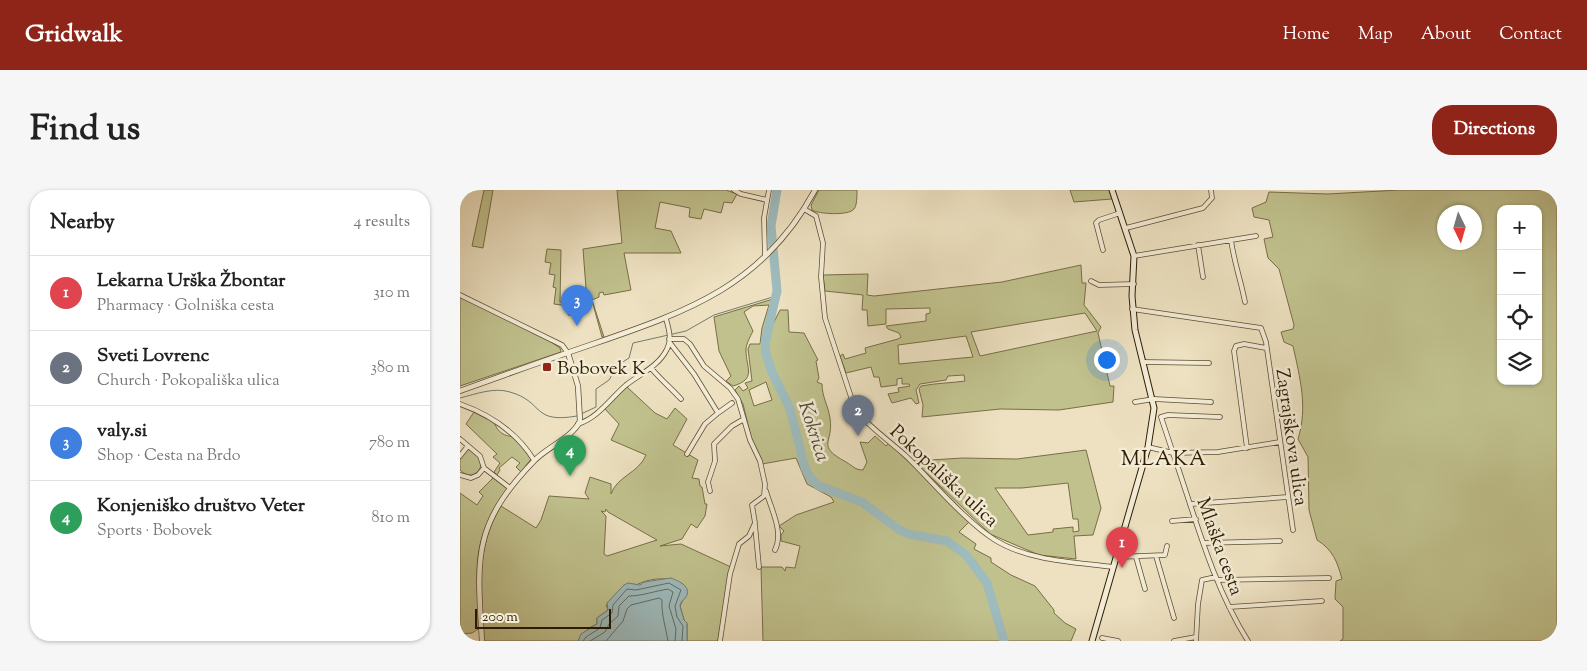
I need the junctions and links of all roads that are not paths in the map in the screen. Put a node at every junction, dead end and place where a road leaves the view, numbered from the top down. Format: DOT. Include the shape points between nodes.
graph roads {
  1 [pos="734,190"];
  2 [pos="769,190"];
  3 [pos="815,190"];
  4 [pos="1112,190"];
  5 [pos="1211,190"];
  6 [pos="767,200"];
  7 [pos="804,209"];
  8 [pos="1120,213"];
  9 [pos="1126,228"];
  10 [pos="1256,236"];
  11 [pos="1231,240"];
  12 [pos="1198,245"];
  13 [pos="1103,250"];
  14 [pos="765,256"];
  15 [pos="1134,256"];
  16 [pos="1203,277"];
  17 [pos="1091,280"];
  18 [pos="1134,284"];
  19 [pos="460,295"];
  20 [pos="1245,302"];
  21 [pos="1132,309"];
  22 [pos="666,319"];
  23 [pos="669,341"];
  24 [pos="1266,348"];
  25 [pos="568,353"];
  26 [pos="1143,362"];
  27 [pos="1209,363"];
  28 [pos="651,368"];
  29 [pos="460,391"];
  30 [pos="681,399"];
  31 [pos="1154,399"];
  32 [pos="1135,402"];
  33 [pos="1211,402"];
  34 [pos="732,403"];
  35 [pos="460,404"];
  36 [pos="718,413"];
  37 [pos="1220,417"];
  38 [pos="744,419"];
  39 [pos="579,422"];
  40 [pos="460,439"];
  41 [pos="1280,442"];
  42 [pos="468,446"];
  43 [pos="1148,447"];
  44 [pos="1247,448"];
  45 [pos="1173,453"];
  46 [pos="686,454"];
  47 [pos="460,456"];
  48 [pos="534,460"];
  49 [pos="484,468"];
  50 [pos="460,475"];
  51 [pos="510,488"];
  52 [pos="710,491"];
  53 [pos="766,491"];
  54 [pos="1288,497"];
  55 [pos="1191,504"];
  56 [pos="1196,519"];
  57 [pos="1172,521"];
  58 [pos="755,523"];
  59 [pos="1293,530"];
  60 [pos="1280,541"];
  61 [pos="1204,543"];
  62 [pos="1167,546"];
  63 [pos="776,550"];
  64 [pos="1156,556"];
  65 [pos="1136,557"];
  66 [pos="1116,558"];
  67 [pos="759,567"];
  68 [pos="1113,567"];
  69 [pos="1329,578"];
  70 [pos="1216,579"];
  71 [pos="1145,589"];
  72 [pos="1322,601"];
  73 [pos="1229,607"];
  74 [pos="1174,618"];
  75 [pos="1094,635"];
  76 [pos="1196,639"];
  77 [pos="1102,640"];
  78 [pos="482,641"];
  79 [pos="720,641"];
  80 [pos="1092,641"];
  81 [pos="1118,641"];
  82 [pos="1174,641"];
  83 [pos="1248,641"];
  1 -- 6 [label="street"];
  2 -- 6 [label="street"];
  3 -- 7 [label="street"];
  4 -- 8 [label="main road"];
  5 -- 9 [label="street" via="1212,198 1204,208"];
  6 -- 14 [label="street"];
  7 -- 14 [label="street"];
  7 -- 68 [label="street, Pokopališka ulica" via="816,216 823,243 824,318 854,406 862,417 996,541 1033,556"];
  8 -- 9 [label="main road"];
  8 -- 13 [label="street" via="1096,223"];
  9 -- 15 [label="main road"];
  10 -- 11 [label="street"];
  11 -- 12 [label="street"];
  11 -- 20 [label="street"];
  12 -- 15 [label="street"];
  12 -- 16 [label="street"];
  14 -- 22 [label="street" via="716,295"];
  15 -- 18 [label="main road"];
  17 -- 18 [label="street" via="1099,285"];
  18 -- 21 [label="main road"];
  19 -- 25 [label="street" via="562,345"];
  21 -- 24 [label="street, Zagrajškova ulica" via="1261,328"];
  21 -- 26 [label="main road"];
  22 -- 23 [label="street"];
  22 -- 25 [label="street"];
  23 -- 28 [label="street" via="664,355"];
  23 -- 36 [label="street"];
  23 -- 38 [label="street" via="684,339 690,344 704,366 738,399"];
  24 -- 41 [label="street, Zagrajškova ulica"];
  24 -- 44 [label="street, Zagrajškova ulica" via="1244,344 1236,346 1234,351"];
  25 -- 29 [label="street"];
  25 -- 39 [label="street" via="578,386"];
  26 -- 27 [label="street"];
  26 -- 31 [label="main road"];
  28 -- 30 [label="street"];
  28 -- 39 [label="street" via="624,387 590,419"];
  31 -- 32 [label="street"];
  31 -- 33 [label="street"];
  31 -- 43 [label="main road" via="1154,422"];
  34 -- 36 [label="street"];
  35 -- 48 [label="street" via="503,426 526,447"];
  36 -- 46 [label="street" via="705,424"];
  37 -- 45 [label="street, Mlaška cesta" via="1162,416"];
  38 -- 52 [label="street" via="714,444 715,461 708,482"];
  38 -- 53 [label="street" via="760,461"];
  39 -- 48 [label="street"];
  40 -- 42 [label="street"];
  41 -- 44 [label="street"];
  41 -- 54 [label="street, Zagrajškova ulica"];
  42 -- 47 [label="street"];
  42 -- 49 [label="street" via="480,456"];
  43 -- 45 [label="street"];
  43 -- 66 [label="main road"];
  44 -- 45 [label="street"];
  45 -- 55 [label="street, Mlaška cesta"];
  48 -- 51 [label="street"];
  49 -- 50 [label="street" via="471,478"];
  49 -- 51 [label="street"];
  51 -- 78 [label="street" via="481,542 477,575"];
  53 -- 58 [label="street" via="752,505"];
  53 -- 63 [label="street" via="778,530"];
  54 -- 55 [label="street"];
  54 -- 59 [label="street, Zagrajškova ulica"];
  55 -- 56 [label="street, Mlaška cesta"];
  56 -- 57 [label="street"];
  56 -- 61 [label="street, Mlaška cesta"];
  58 -- 67 [label="street"];
  58 -- 79 [label="street" via="749,536 740,544 730,574"];
  60 -- 61 [label="street"];
  61 -- 70 [label="street, Mlaška cesta"];
  62 -- 64 [label="street" via="1166,555"];
  64 -- 65 [label="street"];
  64 -- 74 [label="street"];
  65 -- 66 [label="street"];
  65 -- 71 [label="street"];
  66 -- 68 [label="main road"];
  68 -- 75 [label="main road"];
  69 -- 70 [label="street"];
  70 -- 73 [label="street, Mlaška cesta"];
  70 -- 76 [label="street" via="1202,580"];
  72 -- 73 [label="street"];
  73 -- 83 [label="street, Mlaška cesta"];
  75 -- 77 [label="street"];
  75 -- 80 [label="main road"];
  76 -- 82 [label="street"];
  77 -- 81 [label="street"];
}
